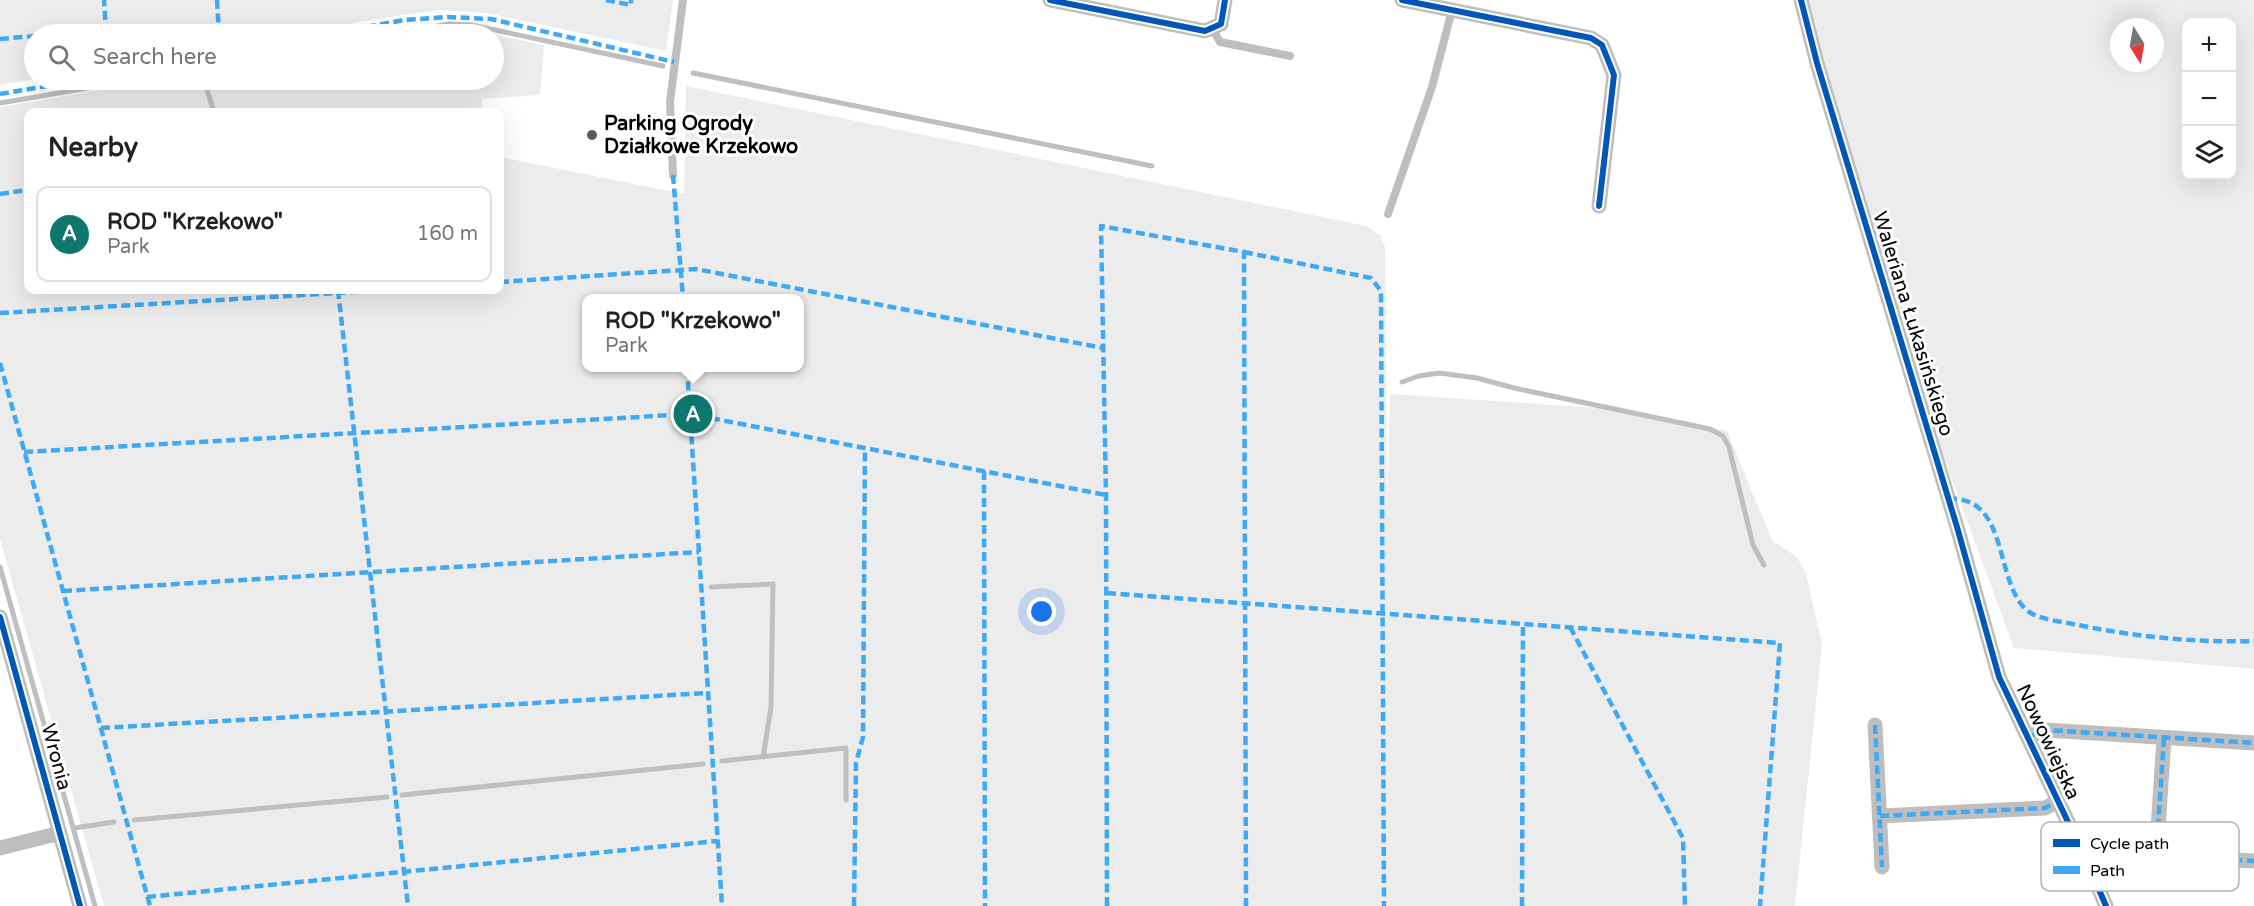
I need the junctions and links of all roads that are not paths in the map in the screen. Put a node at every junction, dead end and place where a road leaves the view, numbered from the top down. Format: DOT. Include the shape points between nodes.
graph roads {
  1 [pos="683,0"];
  2 [pos="1050,0"];
  3 [pos="1225,0"];
  4 [pos="1402,0"];
  5 [pos="1801,0"];
  6 [pos="1452,10"];
  7 [pos="1212,28"];
  8 [pos="1290,56"];
  9 [pos="673,174"];
  10 [pos="1599,206"];
  11 [pos="1388,214"];
  12 [pos="0,617"];
  13 [pos="1994,658"];
  14 [pos="1875,725"];
  15 [pos="2028,737"];
  16 [pos="2164,738"];
  17 [pos="2254,743"];
  18 [pos="2058,801"];
  19 [pos="1880,816"];
  20 [pos="2068,822"];
  21 [pos="2158,822"];
  22 [pos="60,834"];
  23 [pos="0,848"];
  24 [pos="2239,860"];
  25 [pos="2254,861"];
  26 [pos="1882,867"];
  27 [pos="2099,891"];
  28 [pos="80,906"];
  29 [pos="2106,906"];
  1 -- 9 [label="lane" via="670,102"];
  2 -- 7 [label="street" via="1205,31"];
  3 -- 7 [label="street" via="1221,24"];
  4 -- 6 [label="street"];
  5 -- 13 [label="street, Waleriana Łukasińskiego"];
  6 -- 10 [label="street" via="1591,38 1602,45 1614,75"];
  6 -- 11 [label="lane" via="1432,87"];
  7 -- 8 [label="lane" via="1220,42"];
  12 -- 22 [label="street, Wronia"];
  13 -- 15 [label="street, Nowowiejska"];
  14 -- 19 [label="street"];
  15 -- 16 [label="street" via="2046,730"];
  15 -- 18 [label="street, Nowowiejska"];
  16 -- 17 [label="street"];
  16 -- 21 [label="street"];
  18 -- 19 [label="street, Nowowiejska" via="2045,808"];
  18 -- 20 [label="street, Nowowiejska"];
  19 -- 26 [label="street"];
  22 -- 23 [label="street"];
  22 -- 28 [label="street, Wronia"];
  24 -- 25 [label="street"];
  27 -- 29 [label="street, Nowowiejska"];
}
